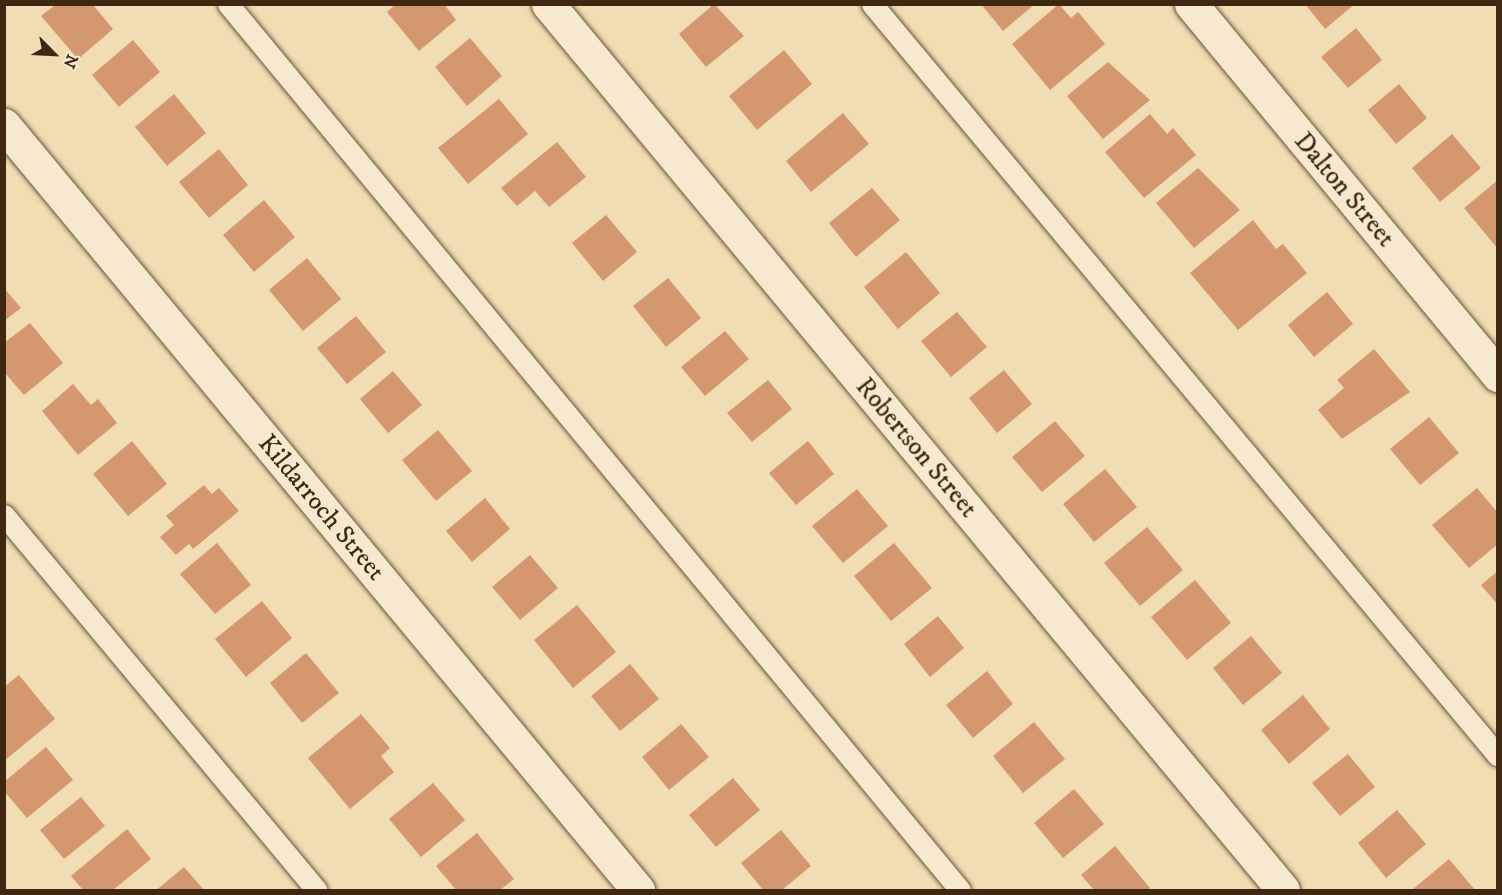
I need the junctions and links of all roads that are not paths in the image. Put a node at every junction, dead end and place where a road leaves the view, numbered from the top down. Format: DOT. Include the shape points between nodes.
graph roads {
  1 [pos="228,4"];
  2 [pos="548,4"];
  3 [pos="872,4"];
  4 [pos="1191,4"];
  5 [pos="4,125"];
  6 [pos="1497,375"];
  7 [pos="4,514"];
  8 [pos="1497,756"];
  9 [pos="316,891"];
  10 [pos="638,891"];
  11 [pos="960,891"];
  12 [pos="1283,891"];
  1 -- 11 [label="lane"];
  2 -- 12 [label="street, Robertson Street"];
  3 -- 8 [label="lane"];
  4 -- 6 [label="street, Dalton Street"];
  5 -- 10 [label="street, Kildarroch Street"];
  7 -- 9 [label="lane"];
}
